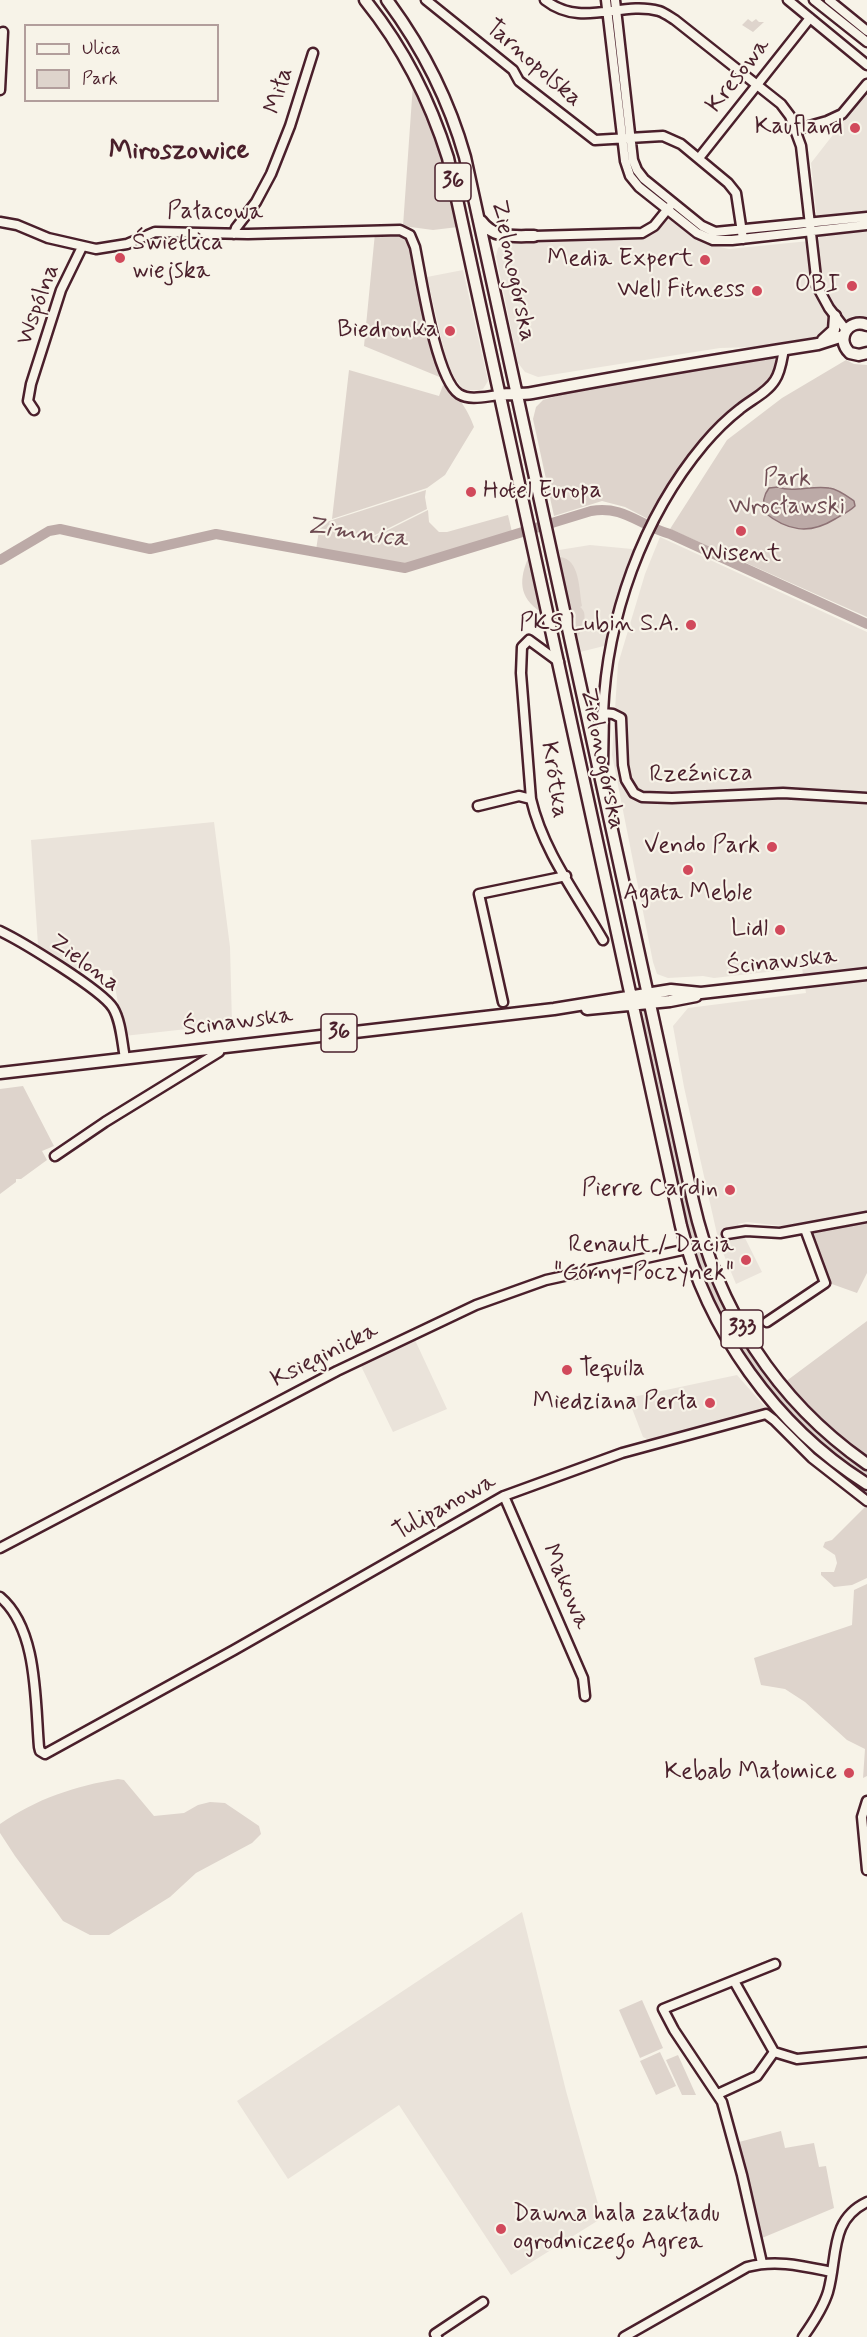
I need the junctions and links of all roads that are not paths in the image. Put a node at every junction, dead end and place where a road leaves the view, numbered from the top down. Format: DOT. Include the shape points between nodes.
graph roads {
  1 [pos="366,0"];
  2 [pos="387,0"];
  3 [pos="426,0"];
  4 [pos="545,0"];
  5 [pos="606,0"];
  6 [pos="615,0"];
  7 [pos="788,0"];
  8 [pos="814,0"];
  9 [pos="829,0"];
  10 [pos="612,11"];
  11 [pos="810,18"];
  12 [pos="867,31"];
  13 [pos="3,32"];
  14 [pos="867,42"];
  15 [pos="313,53"];
  16 [pos="867,65"];
  17 [pos="758,84"];
  18 [pos="867,84"];
  19 [pos="0,90"];
  20 [pos="795,130"];
  21 [pos="626,139"];
  22 [pos="699,158"];
  23 [pos="670,206"];
  24 [pos="867,217"];
  25 [pos="479,218"];
  26 [pos="0,222"];
  27 [pos="867,225"];
  28 [pos="810,227"];
  29 [pos="234,234"];
  30 [pos="743,234"];
  31 [pos="505,236"];
  32 [pos="534,236"];
  33 [pos="82,247"];
  34 [pos="488,262"];
  35 [pos="824,300"];
  36 [pos="835,316"];
  37 [pos="867,325"];
  38 [pos="846,334"];
  39 [pos="818,344"];
  40 [pos="784,349"];
  41 [pos="867,353"];
  42 [pos="517,392"];
  43 [pos="500,395"];
  44 [pos="34,410"];
  45 [pos="559,662"];
  46 [pos="603,713"];
  47 [pos="602,782"];
  48 [pos="867,798"];
  49 [pos="531,799"];
  50 [pos="478,806"];
  51 [pos="566,876"];
  52 [pos="0,931"];
  53 [pos="603,940"];
  54 [pos="643,969"];
  55 [pos="867,974"];
  56 [pos="627,975"];
  57 [pos="670,996"];
  58 [pos="649,998"];
  59 [pos="633,1000"];
  60 [pos="504,1002"];
  61 [pos="608,1003"];
  62 [pos="639,1028"];
  63 [pos="657,1036"];
  64 [pos="219,1052"];
  65 [pos="125,1058"];
  66 [pos="0,1073"];
  67 [pos="56,1156"];
  68 [pos="867,1217"];
  69 [pos="805,1229"];
  70 [pos="727,1234"];
  71 [pos="687,1249"];
  72 [pos="767,1322"];
  73 [pos="867,1464"];
  74 [pos="867,1484"];
  75 [pos="504,1496"];
  76 [pos="867,1501"];
  77 [pos="0,1548"];
  78 [pos="0,1597"];
  79 [pos="585,1696"];
  80 [pos="867,1801"];
  81 [pos="866,1860"];
  82 [pos="867,1870"];
  83 [pos="775,1964"];
  84 [pos="734,1981"];
  85 [pos="774,2052"];
  86 [pos="867,2052"];
  87 [pos="718,2094"];
  88 [pos="867,2202"];
  89 [pos="762,2263"];
  90 [pos="832,2272"];
  91 [pos="483,2302"];
  92 [pos="643,2326"];
  93 [pos="436,2335"];
  94 [pos="624,2337"];
  95 [pos="645,2337"];
  96 [pos="803,2337"];
  1 -- 43 [label="main road, Zielonogórska / 36" via="410,65 442,139"];
  2 -- 25 [label="main road, Zielonogórska / 36" via="442,93 461,144"];
  3 -- 21 [label="street, Tarnopolska" via="586,135 595,140"];
  4 -- 10 [label="street" via="568,12"];
  5 -- 10 [label="street"];
  6 -- 10 [label="street"];
  7 -- 11 [label="street"];
  8 -- 14 [label="street"];
  9 -- 12 [label="street"];
  10 -- 17 [label="street" via="659,11"];
  10 -- 21 [label="street"];
  11 -- 16 [label="street"];
  11 -- 17 [label="street, Kresowa"];
  13 -- 19 [label="street"];
  15 -- 29 [label="street, Miła" via="278,158 256,202"];
  17 -- 20 [label="street" via="781,104"];
  17 -- 22 [label="street, Kresowa"];
  18 -- 20 [label="street" via="842,114"];
  20 -- 28 [label="street" via="801,146"];
  21 -- 22 [label="street, Tarnopolska" via="655,136 674,140"];
  21 -- 23 [label="street" via="637,170"];
  22 -- 30 [label="street, Tarnopolska" via="736,193"];
  23 -- 30 [label="street" via="705,237 722,241"];
  23 -- 32 [label="street" via="654,226 642,233"];
  24 -- 28 [label="street"];
  25 -- 31 [label="main road" via="490,232"];
  25 -- 34 [label="main road, Zielonogórska / 36"];
  26 -- 33 [label="street, Pałacowa"];
  27 -- 28 [label="street"];
  28 -- 30 [label="street"];
  28 -- 35 [label="street" via="816,282"];
  29 -- 33 [label="street, Pałacowa" via="155,232 116,247"];
  29 -- 43 [label="street, Pałacowa" via="400,230 410,235 440,361 452,388 468,398"];
  31 -- 32 [label="main road"];
  31 -- 34 [label="main road" via="494,244"];
  33 -- 44 [label="street, Wspólna" via="61,290 31,384 28,401"];
  34 -- 42 [label="main road, Zielonogórska / 36"];
  35 -- 36 [label="street"];
  35 -- 38 [label="street"];
  36 -- 38 [label="street"];
  36 -- 39 [label="main road" via="832,333"];
  37 -- 38 [label="main road"];
  38 -- 39 [label="main road"];
  38 -- 41 [label="main road" via="854,355"];
  39 -- 40 [label="main road"];
  40 -- 42 [label="main road" via="532,393"];
  40 -- 46 [label="street" via="774,383 735,413 703,445 648,534 616,622"];
  42 -- 43 [label="main road"];
  42 -- 47 [label="main road, Zielonogórska / 36"];
  43 -- 45 [label="main road, Zielonogórska / 36"];
  45 -- 49 [label="street, Krótka" via="529,640 522,647"];
  45 -- 56 [label="main road, Zielonogórska / 36"];
  46 -- 47 [label="main road"];
  46 -- 48 [label="street, Rzeźnicza" via="621,718 622,765 634,794 642,797 783,793"];
  47 -- 54 [label="main road, Zielonogórska / 36"];
  49 -- 50 [label="street" via="519,796"];
  49 -- 51 [label="street, Krótka" via="550,852"];
  51 -- 53 [label="street, Krótka"];
  51 -- 60 [label="street" via="479,894"];
  52 -- 65 [label="street, Zielona" via="105,999 115,1013"];
  54 -- 57 [label="main road"];
  54 -- 58 [label="main road, Zielonogórska / 36"];
  55 -- 57 [label="main road, Ścinawska"];
  56 -- 59 [label="main road, Zielonogórska / 333"];
  56 -- 61 [label="main road"];
  57 -- 58 [label="main road, Ścinawska"];
  57 -- 63 [label="main road" via="659,1016"];
  58 -- 59 [label="main road, 36"];
  58 -- 63 [label="main road, Zielonogórska / 333"];
  59 -- 61 [label="main road, Ścinawska / 36"];
  59 -- 62 [label="main road, Zielonogórska / 333"];
  61 -- 62 [label="main road" via="632,1017"];
  61 -- 65 [label="main road, Ścinawska / 36"];
  62 -- 71 [label="main road, Zielonogórska / 333"];
  63 -- 73 [label="main road, Zielonogórska / 333" via="700,1230 724,1297 753,1347 790,1396 829,1435"];
  64 -- 67 [label="street, Ścinawska" via="113,1116"];
  65 -- 66 [label="main road, Ścinawska / 36"];
  68 -- 69 [label="street"];
  69 -- 70 [label="street"];
  69 -- 72 [label="street" via="825,1283"];
  71 -- 74 [label="main road, Zielonogórska / 333" via="728,1340 753,1377 809,1439"];
  71 -- 77 [label="street, Księginicka" via="546,1280 476,1305 355,1362"];
  75 -- 76 [label="street, Tulipanowa" via="622,1453 766,1414 826,1470"];
  75 -- 78 [label="street, Tulipanowa" via="49,1754 40,1749 34,1670 25,1638 15,1613"];
  75 -- 79 [label="street, Makowa" via="583,1678"];
  80 -- 81 [label="street" via="862,1815"];
  81 -- 82 [label="street"];
  83 -- 84 [label="street"];
  84 -- 85 [label="street"];
  84 -- 87 [label="street" via="663,2008"];
  85 -- 86 [label="street" via="797,2058"];
  85 -- 87 [label="street" via="760,2074"];
  87 -- 89 [label="street"];
  88 -- 90 [label="street" via="843,2222"];
  89 -- 90 [label="street"];
  89 -- 92 [label="street" via="738,2272"];
  90 -- 96 [label="street" via="824,2302"];
  91 -- 93 [label="street"];
  92 -- 94 [label="street"];
  92 -- 95 [label="street"];
}
